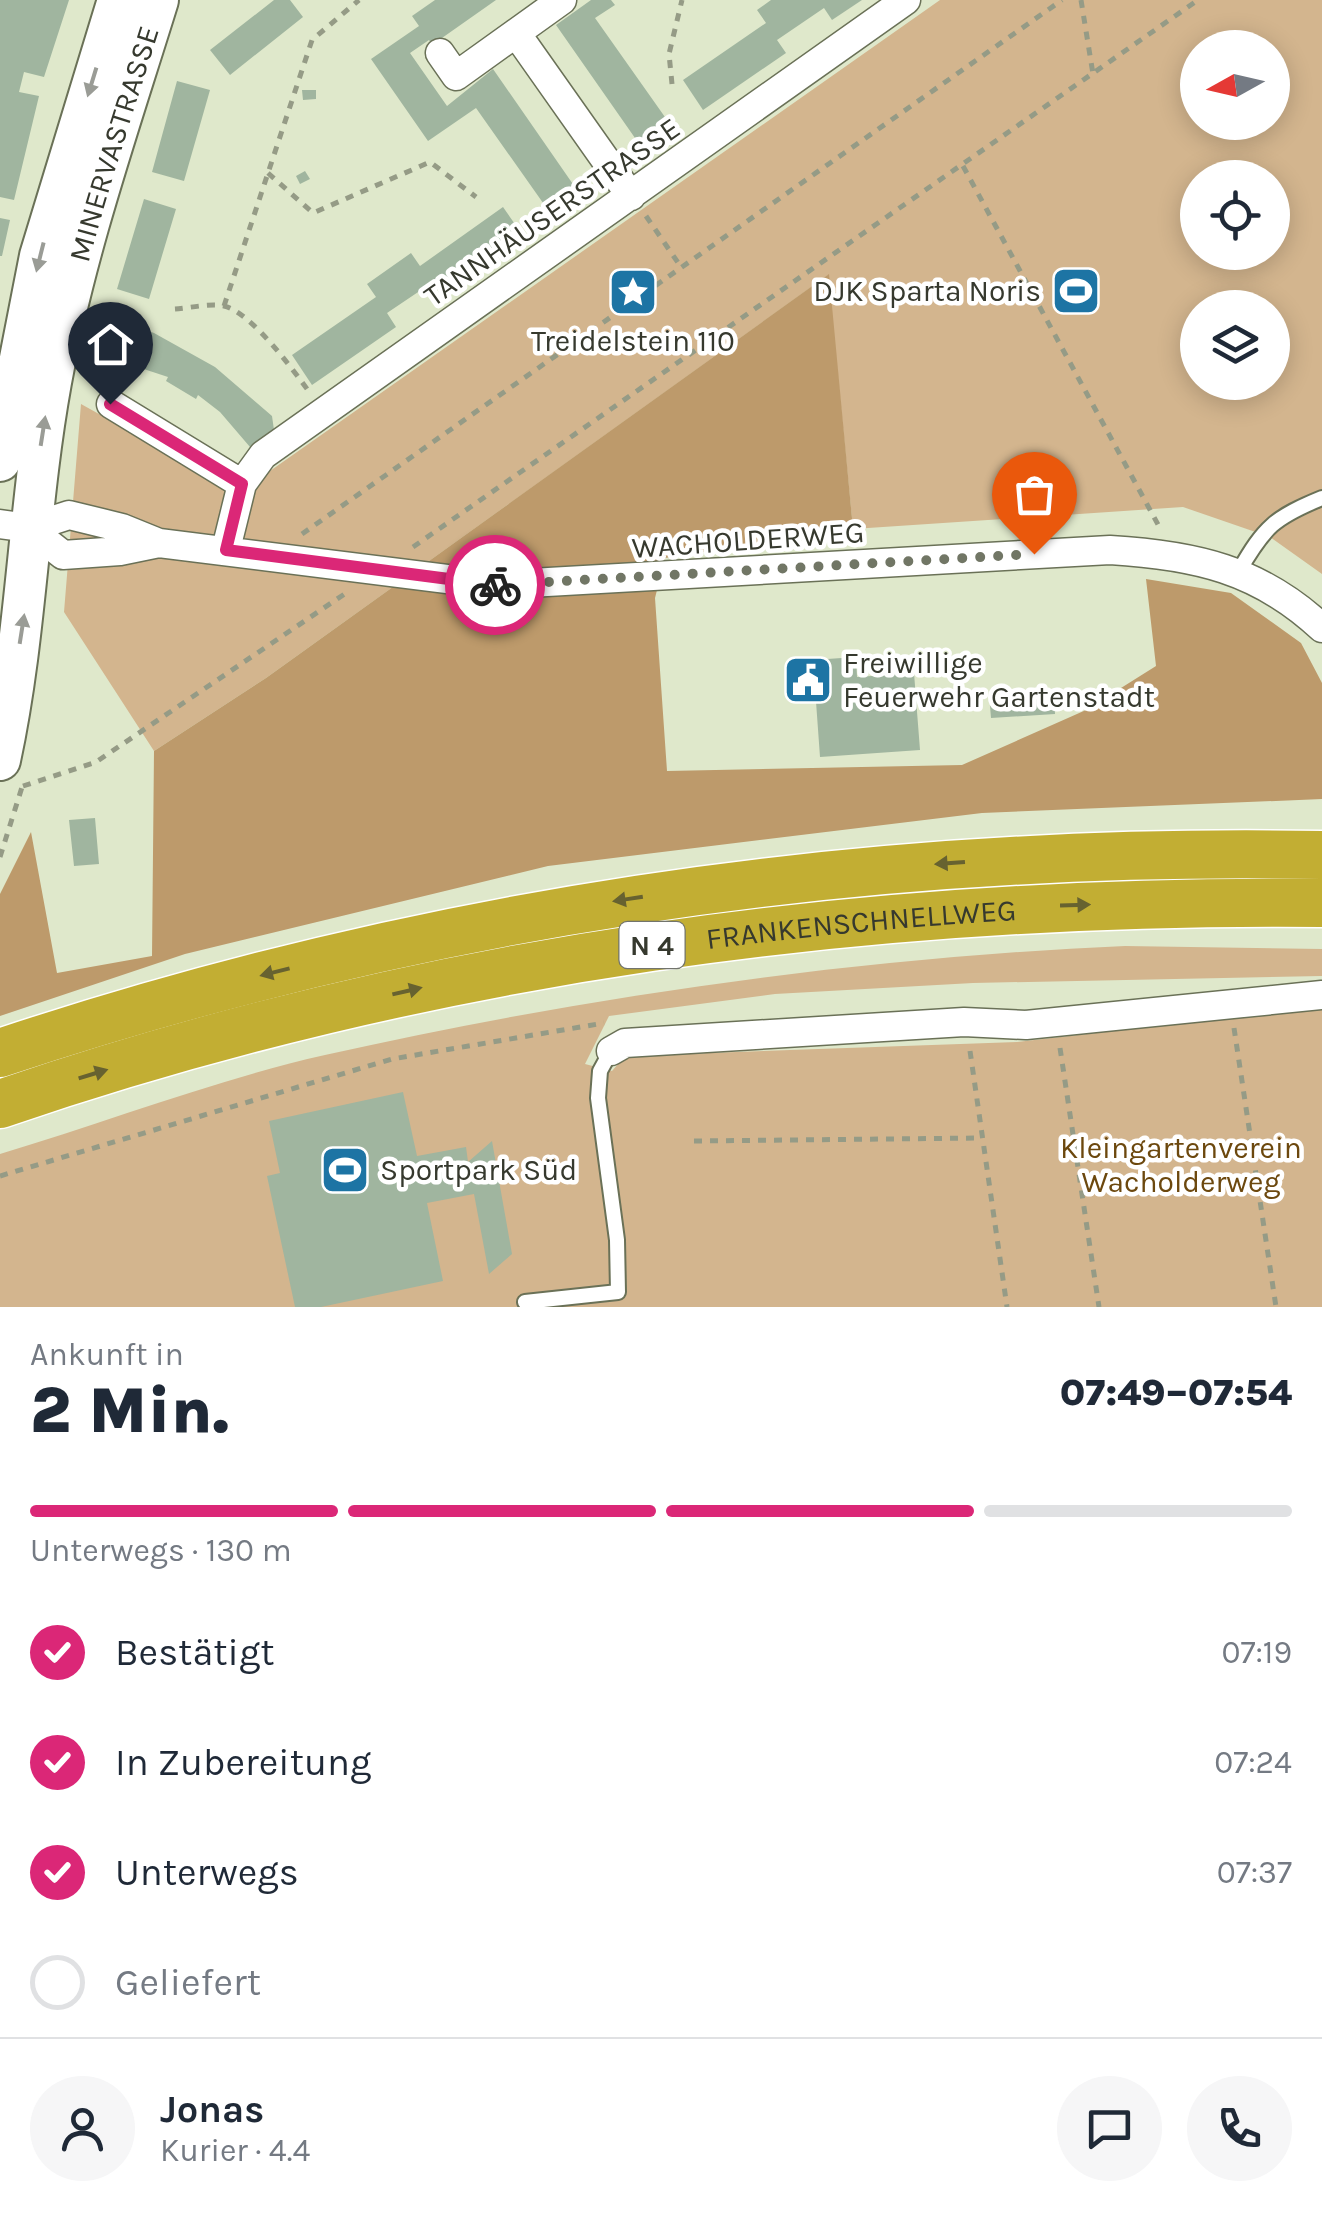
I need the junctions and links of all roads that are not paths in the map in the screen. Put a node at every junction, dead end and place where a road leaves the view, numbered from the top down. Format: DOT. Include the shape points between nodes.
graph roads {
  1 [pos="118,0"];
  2 [pos="158,0"];
  3 [pos="562,0"];
  4 [pos="906,0"];
  5 [pos="516,33"];
  6 [pos="440,53"];
  7 [pos="632,196"];
  8 [pos="110,404"];
  9 [pos="0,461"];
  10 [pos="242,484"];
  11 [pos="1322,498"];
  12 [pos="14,526"];
  13 [pos="226,550"];
  14 [pos="1239,571"];
  15 [pos="1322,628"];
  16 [pos="11,773"];
  17 [pos="1322,830"];
  18 [pos="1223,853"];
  19 [pos="1322,855"];
  20 [pos="1322,902"];
  21 [pos="1322,995"];
  22 [pos="612,1051"];
  23 [pos="0,1054"];
  24 [pos="0,1104"];
  25 [pos="525,1302"];
  1 -- 9 [label="main road, MINERVASTRASSE, one-way" via="40,256"];
  12 -- 2 [label="main road, MINERVASTRASSE, one-way" via="72,288"];
  3 -- 5 [label="street"];
  4 -- 7 [label="street, TANNHÄUSERSTRASSE"];
  5 -- 6 [label="street" via="456,76"];
  5 -- 7 [label="street"];
  7 -- 10 [label="street, TANNHÄUSERSTRASSE" via="264,455"];
  8 -- 10 [label="street"];
  10 -- 13 [label="street, TANNHÄUSERSTRASSE"];
  11 -- 14 [label="lane" via="1281,514 1260,533"];
  12 -- 13 [label="street, WACHOLDERWEG" via="68,515 159,543"];
  16 -- 12 [label="main road, MINERVASTRASSE, one-way" via="27,599"];
  13 -- 14 [label="street, WACHOLDERWEG" via="495,585 1110,550 1175,554"];
  14 -- 15 [label="street, WACHOLDERWEG" via="1296,603"];
  17 -- 18 [label="highway"];
  18 -- 19 [label="highway, FRANKENSCHNELLWEG / N 4"];
  18 -- 23 [label="highway, FRANKENSCHNELLWEG / N 4, one-way" via="916,865 582,906 317,962"];
  24 -- 20 [label="highway, FRANKENSCHNELLWEG / N 4, one-way" via="307,1013 652,945 949,912"];
  21 -- 22 [label="street" via="1026,1025 964,1022 625,1043"];
  22 -- 25 [label="lane" via="600,1070 598,1098 618,1292"];
}
